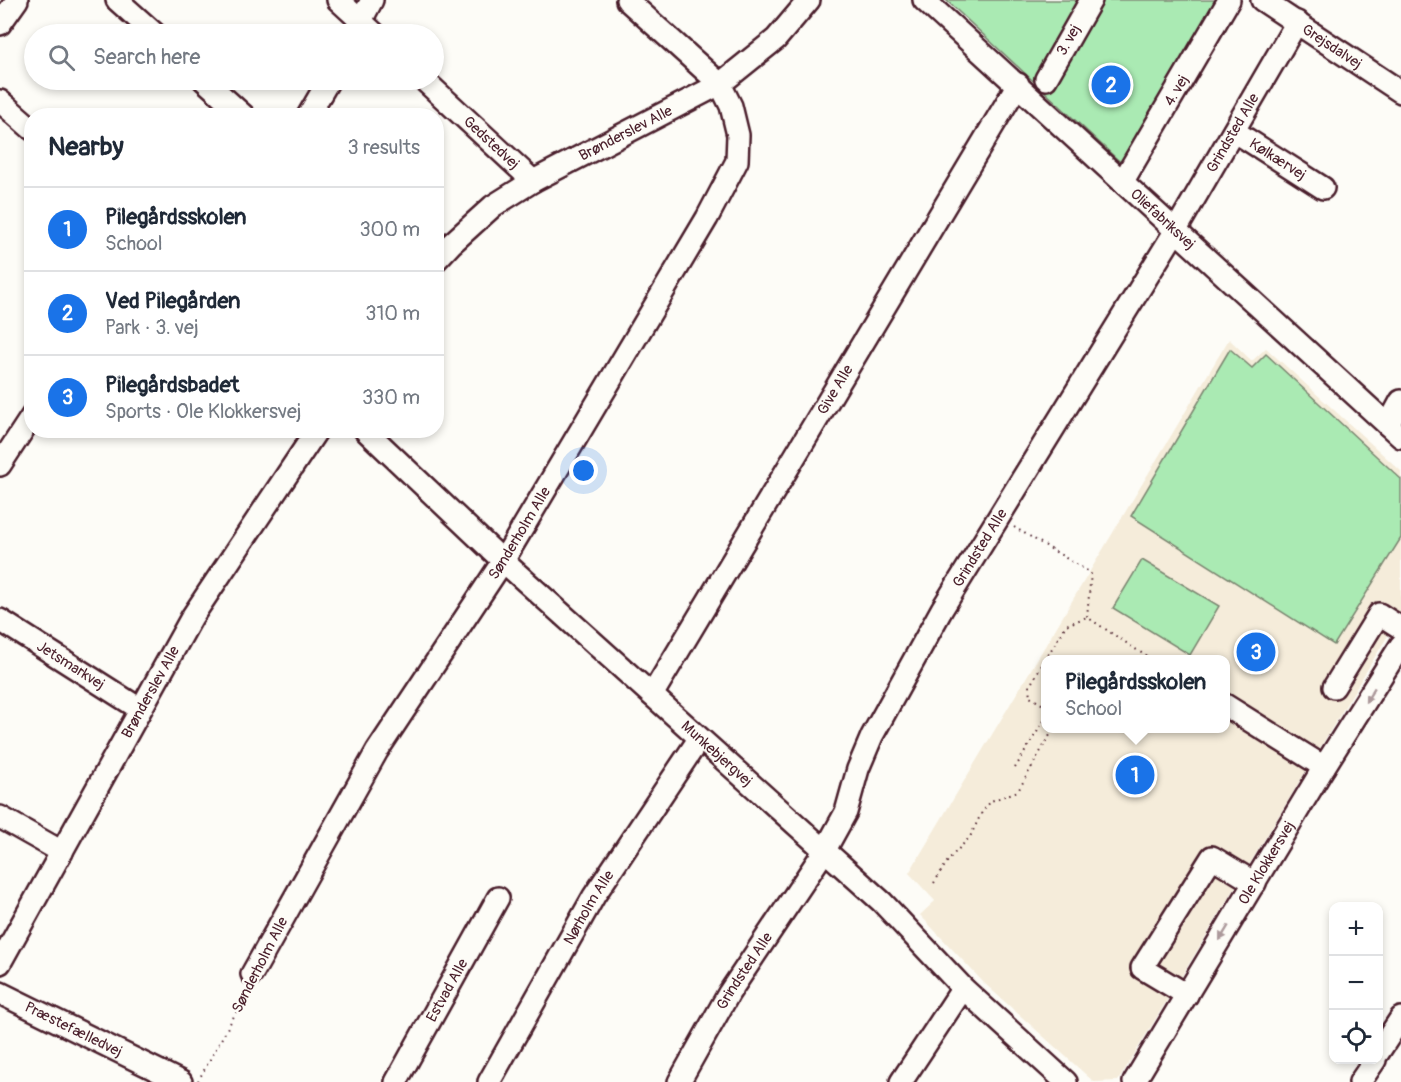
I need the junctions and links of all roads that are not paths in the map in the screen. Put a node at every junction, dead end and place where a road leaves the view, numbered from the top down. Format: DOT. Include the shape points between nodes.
graph roads {
  1 [pos="17,0"];
  2 [pos="117,0"];
  3 [pos="338,0"];
  4 [pos="372,0"];
  5 [pos="627,0"];
  6 [pos="809,0"];
  7 [pos="924,0"];
  8 [pos="1091,0"];
  9 [pos="1229,0"];
  10 [pos="1262,0"];
  11 [pos="1297,22"];
  12 [pos="0,24"];
  13 [pos="144,24"];
  14 [pos="358,24"];
  15 [pos="365,24"];
  16 [pos="1046,79"];
  17 [pos="720,84"];
  18 [pos="1018,84"];
  19 [pos="215,90"];
  20 [pos="322,90"];
  21 [pos="435,90"];
  22 [pos="1401,92"];
  23 [pos="0,101"];
  24 [pos="235,108"];
  25 [pos="312,108"];
  26 [pos="24,122"];
  27 [pos="1234,132"];
  28 [pos="534,181"];
  29 [pos="1122,181"];
  30 [pos="1323,188"];
  31 [pos="1176,230"];
  32 [pos="444,251"];
  33 [pos="1401,401"];
  34 [pos="24,428"];
  35 [pos="1394,431"];
  36 [pos="311,438"];
  37 [pos="372,438"];
  38 [pos="0,465"];
  39 [pos="503,561"];
  40 [pos="0,620"];
  41 [pos="1401,628"];
  42 [pos="1401,645"];
  43 [pos="1334,687"];
  44 [pos="652,695"];
  45 [pos="1230,708"];
  46 [pos="140,709"];
  47 [pos="699,739"];
  48 [pos="1324,767"];
  49 [pos="0,817"];
  50 [pos="825,850"];
  51 [pos="62,852"];
  52 [pos="1255,882"];
  53 [pos="498,898"];
  54 [pos="0,963"];
  55 [pos="252,974"];
  56 [pos="963,988"];
  57 [pos="0,993"];
  58 [pos="1187,994"];
  59 [pos="1401,1018"];
  60 [pos="1383,1045"];
  61 [pos="1372,1064"];
  62 [pos="181,1082"];
  63 [pos="396,1082"];
  64 [pos="489,1082"];
  65 [pos="679,1082"];
  66 [pos="901,1082"];
  67 [pos="1066,1082"];
  68 [pos="1134,1082"];
  69 [pos="1360,1082"];
  1 -- 12 [label="street"];
  2 -- 13 [label="street"];
  3 -- 14 [label="street"];
  4 -- 15 [label="street"];
  5 -- 17 [label="street, Sønderholm Alle"];
  6 -- 17 [label="street, Brønderslev Alle" via="776,39"];
  7 -- 18 [label="street, Oliefabriksvej"];
  8 -- 16 [label="street, 3. vej"];
  9 -- 29 [label="street, 4. vej"];
  10 -- 11 [label="street, Grejsdalvej"];
  11 -- 22 [label="street, Grejsdalvej"];
  11 -- 27 [label="street, Grindsted Alle"];
  17 -- 28 [label="street, Brønderslev Alle"];
  17 -- 39 [label="street, Sønderholm Alle" via="734,115 737,161"];
  18 -- 29 [label="street, Oliefabriksvej"];
  18 -- 44 [label="street, Give Alle"];
  19 -- 24 [label="street"];
  20 -- 25 [label="street"];
  21 -- 28 [label="street, Gedstedvej"];
  23 -- 26 [label="street"];
  27 -- 30 [label="street, Kølkærvej"];
  27 -- 31 [label="street, Grindsted Alle"];
  28 -- 32 [label="street, Brønderslev Alle" via="493,206"];
  29 -- 31 [label="street, Oliefabriksvej"];
  31 -- 35 [label="street, Oliefabriksvej"];
  31 -- 50 [label="street, Grindsted Alle" via="888,703 858,769 846,812"];
  33 -- 35 [label="street"];
  34 -- 38 [label="street"];
  36 -- 46 [label="street, Brønderslev Alle" via="192,617"];
  37 -- 39 [label="street, Munkebjergvej"];
  39 -- 44 [label="street, Munkebjergvej"];
  39 -- 55 [label="street, Sønderholm Alle" via="377,751"];
  40 -- 46 [label="street, Jetsmarkvej"];
  41 -- 43 [label="street" via="1379,614"];
  42 -- 48 [label="street, Ole Klokkersvej, one-way"];
  44 -- 47 [label="street, Munkebjergvej"];
  45 -- 48 [label="street"];
  46 -- 51 [label="street, Brønderslev Alle"];
  47 -- 50 [label="street, Munkebjergvej"];
  47 -- 64 [label="street, Nørholm Alle" via="594,896"];
  48 -- 52 [label="street, Ole Klokkersvej"];
  49 -- 51 [label="street"];
  50 -- 56 [label="street, Munkebjergvej" via="882,902"];
  50 -- 65 [label="street, Grindsted Alle" via="729,993"];
  51 -- 54 [label="street, Brønderslev Alle"];
  52 -- 58 [label="street, Ole Klokkersvej, one-way"];
  52 -- 58 [label="street" via="1212,856 1142,968"];
  53 -- 63 [label="street, Estvad Alle"];
  56 -- 66 [label="street"];
  56 -- 67 [label="street, Munkebjergvej"];
  57 -- 62 [label="street, Præstefælledvej"];
  58 -- 68 [label="street, Ole Klokkersvej"];
  59 -- 60 [label="street"];
  61 -- 69 [label="street"];
}
